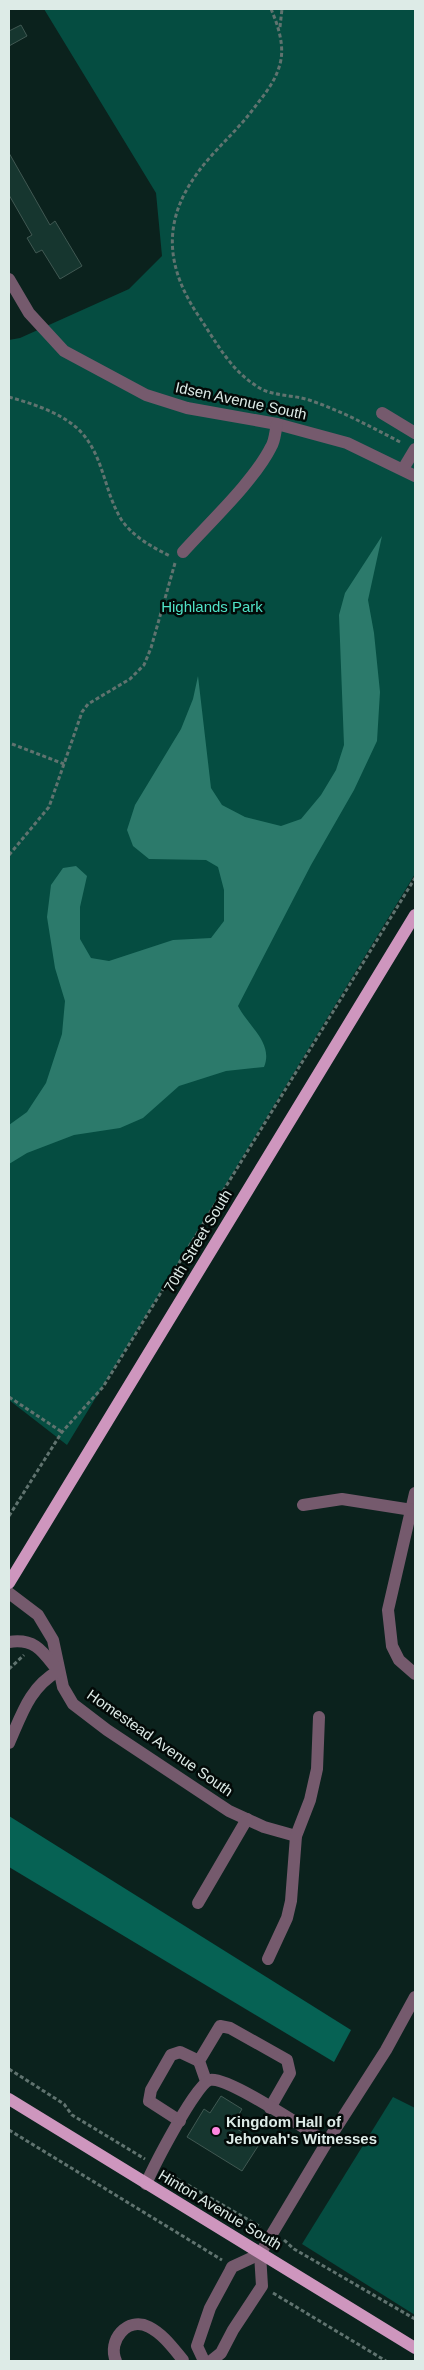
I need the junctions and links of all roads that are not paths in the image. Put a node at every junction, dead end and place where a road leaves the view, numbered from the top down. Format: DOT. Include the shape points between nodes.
graph roads {
  1 [pos="9,279"];
  2 [pos="382,413"];
  3 [pos="277,424"];
  4 [pos="415,433"];
  5 [pos="415,450"];
  6 [pos="403,469"];
  7 [pos="415,476"];
  8 [pos="183,552"];
  9 [pos="415,915"];
  10 [pos="415,1493"];
  11 [pos="302,1505"];
  12 [pos="412,1510"];
  13 [pos="9,1583"];
  14 [pos="9,1594"];
  15 [pos="9,1642"];
  16 [pos="58,1671"];
  17 [pos="415,1674"];
  18 [pos="319,1716"];
  19 [pos="9,1743"];
  20 [pos="247,1819"];
  21 [pos="296,1836"];
  22 [pos="198,1903"];
  23 [pos="268,1959"];
  24 [pos="415,1997"];
  25 [pos="199,2061"];
  26 [pos="206,2081"];
  27 [pos="9,2099"];
  28 [pos="270,2108"];
  29 [pos="180,2121"];
  30 [pos="327,2142"];
  31 [pos="146,2184"];
  32 [pos="260,2254"];
  33 [pos="415,2348"];
  34 [pos="116,2361"];
  35 [pos="184,2361"];
  36 [pos="204,2361"];
  37 [pos="210,2361"];
  1 -- 3 [label="street, Idsen Avenue South" via="29,313 64,351 146,395 187,408"];
  2 -- 4 [label="street"];
  3 -- 6 [label="street, Idsen Avenue South" via="347,443"];
  3 -- 8 [label="street" via="267,455"];
  5 -- 6 [label="street"];
  6 -- 7 [label="street, Idsen Avenue South"];
  9 -- 13 [label="main road, 70th Street South"];
  10 -- 12 [label="street"];
  11 -- 12 [label="street" via="342,1499"];
  12 -- 17 [label="street" via="388,1610 392,1646 399,1660"];
  14 -- 16 [label="street, Homestead Avenue South" via="38,1614 54,1640"];
  15 -- 16 [label="street" via="24,1640 41,1649"];
  16 -- 19 [label="street" via="42,1680"];
  16 -- 20 [label="street, Homestead Avenue South" via="62,1687 73,1704 107,1730"];
  18 -- 21 [label="street" via="317,1769 310,1800"];
  20 -- 21 [label="street, Homestead Avenue South"];
  20 -- 22 [label="street"];
  21 -- 23 [label="street" via="291,1901 287,1918"];
  24 -- 30 [label="street" via="386,2050"];
  25 -- 26 [label="street"];
  25 -- 28 [label="street" via="220,2026 230,2028 288,2060 290,2073"];
  25 -- 29 [label="street" via="180,2052 171,2054 151,2090 149,2100"];
  26 -- 28 [label="street" via="212,2079 237,2087"];
  26 -- 29 [label="street"];
  27 -- 31 [label="main road, Hinton Avenue South"];
  28 -- 30 [label="street"];
  29 -- 31 [label="street"];
  30 -- 32 [label="street"];
  31 -- 32 [label="main road, Hinton Avenue South"];
  32 -- 33 [label="main road, Hinton Avenue South"];
  32 -- 36 [label="street" via="232,2267 218,2292 204,2322 198,2346"];
  32 -- 37 [label="street" via="262,2286 221,2353"];
  34 -- 35 [label="street" via="116,2339 136,2324 155,2330"];
}
